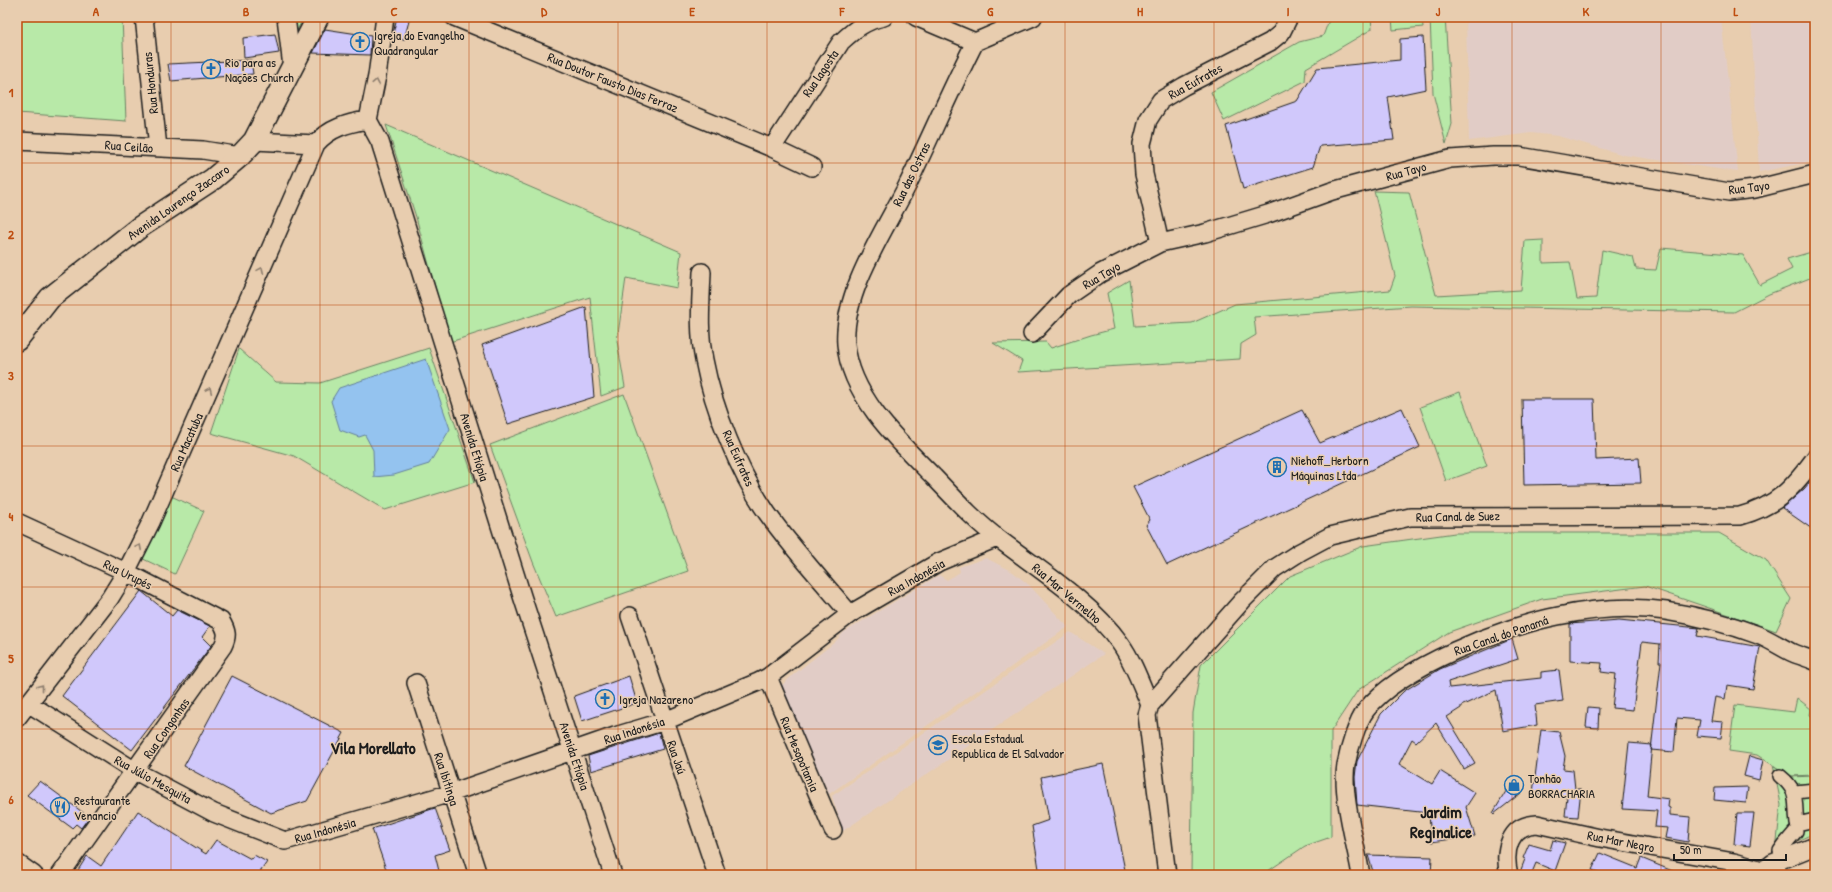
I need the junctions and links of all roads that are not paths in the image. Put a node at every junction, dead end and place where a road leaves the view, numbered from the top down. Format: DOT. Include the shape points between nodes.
graph roads {
  1 [pos="144,17"];
  2 [pos="286,17"];
  3 [pos="318,17"];
  4 [pos="385,17"];
  5 [pos="454,17"];
  6 [pos="884,17"];
  7 [pos="916,17"];
  8 [pos="1033,17"];
  9 [pos="1289,17"];
  10 [pos="974,42"];
  11 [pos="292,67"];
  12 [pos="368,120"];
  13 [pos="17,141"];
  14 [pos="316,144"];
  15 [pos="158,148"];
  16 [pos="772,148"];
  17 [pos="247,149"];
  18 [pos="812,166"];
  19 [pos="1815,174"];
  20 [pos="1160,243"];
  21 [pos="702,272"];
  22 [pos="1032,334"];
  23 [pos="17,340"];
  24 [pos="851,369"];
  25 [pos="1815,458"];
  26 [pos="17,522"];
  27 [pos="997,538"];
  28 [pos="126,572"];
  29 [pos="850,614"];
  30 [pos="630,616"];
  31 [pos="227,638"];
  32 [pos="1815,661"];
  33 [pos="768,677"];
  34 [pos="416,683"];
  35 [pos="28,703"];
  36 [pos="1150,705"];
  37 [pos="17,718"];
  38 [pos="665,721"];
  39 [pos="574,750"];
  40 [pos="135,771"];
  41 [pos="1780,776"];
  42 [pos="1815,790"];
  43 [pos="1795,792"];
  44 [pos="451,793"];
  45 [pos="1815,820"];
  46 [pos="1797,827"];
  47 [pos="833,830"];
  48 [pos="285,841"];
  49 [pos="1808,845"];
  50 [pos="1780,851"];
  51 [pos="17,863"];
  52 [pos="1772,872"];
  53 [pos="34,875"];
  54 [pos="60,875"];
  55 [pos="478,875"];
  56 [pos="614,875"];
  57 [pos="717,875"];
  58 [pos="1167,875"];
  59 [pos="1361,875"];
  60 [pos="1509,875"];
  1 -- 15 [label="street, Rua Honduras"];
  2 -- 11 [label="street"];
  3 -- 11 [label="street, Avenida Lourenço Zaccaro"];
  12 -- 4 [label="street, one-way"];
  5 -- 16 [label="street, Rua Doutor Fausto Dias Ferraz"];
  6 -- 16 [label="street, Rua lagosta" via="865,23 841,42"];
  7 -- 10 [label="street"];
  8 -- 10 [label="street"];
  9 -- 20 [label="street, Rua Eufrates" via="1281,33 1270,42 1161,100 1148,120 1142,144 1144,174"];
  10 -- 24 [label="street, Rua das Ostras" via="906,186 867,261 847,315 846,344"];
  11 -- 17 [label="street, Avenida Lourenço Zaccaro"];
  12 -- 14 [label="street" via="350,122 336,128 322,136"];
  12 -- 39 [label="street, Avenida Etiópia" via="380,142 520,588"];
  13 -- 15 [label="street, Rua Ceilão"];
  14 -- 17 [label="street, Rua Ceilão"];
  28 -- 14 [label="street, Rua Macatuba, one-way" via="151,522"];
  15 -- 17 [label="street, Rua Ceilão"];
  16 -- 18 [label="street, Rua Doutor Fausto Dias Ferraz"];
  17 -- 23 [label="street, Avenida Lourenço Zaccaro" via="214,179 140,227 50,298"];
  19 -- 20 [label="street, Rua Tayo" via="1755,189 1729,192 1519,156 1450,159 1332,191 1205,233"];
  20 -- 22 [label="street, Rua Tayo" via="1101,273 1069,295"];
  21 -- 29 [label="street, Rua Eufrates" via="700,326 704,360 717,409 744,477 767,513"];
  24 -- 27 [label="street, Rua Mar Vermelho" via="864,395 886,426 956,500"];
  25 -- 36 [label="street, Rua Canal de Suez" via="1798,481 1774,502 1755,512 1740,516 1410,517 1330,536 1275,568 1242,601"];
  26 -- 28 [label="street, Rua Urupés"];
  27 -- 29 [label="street, Rua Indonésia" via="939,562"];
  27 -- 36 [label="street, Rua Mar Vermelho" via="1072,594 1106,626 1120,643"];
  28 -- 31 [label="street, Rua Urupés" via="221,621"];
  35 -- 28 [label="street, Rua Macatuba, one-way" via="110,598"];
  29 -- 33 [label="street, Rua Indonésia"];
  30 -- 38 [label="street, Rua Jaú"];
  31 -- 40 [label="street, Rua Congonhas"];
  32 -- 59 [label="street, Rua Canal do Panamá" via="1760,636 1716,622 1666,611 1624,609 1558,616 1513,629 1443,656 1385,690 1366,710 1354,737 1346,765 1345,787"];
  33 -- 38 [label="street, Rua Indonésia"];
  33 -- 47 [label="street, Rua Mesopotamia"];
  34 -- 44 [label="street, Rua Ibitinga"];
  35 -- 37 [label="street, Rua Macatuba"];
  35 -- 40 [label="street, Rua Júlio Mesquita"];
  36 -- 58 [label="street, Rua Mar Vermelho" via="1147,715"];
  38 -- 39 [label="street, Rua Indonésia"];
  38 -- 57 [label="street, Rua Jaú"];
  39 -- 44 [label="street, Rua Indonésia"];
  39 -- 56 [label="street, Avenida Etiópia"];
  40 -- 48 [label="street, Rua Júlio Mesquita" via="214,813"];
  40 -- 54 [label="street, Rua Congonhas"];
  41 -- 43 [label="street"];
  42 -- 43 [label="street"];
  43 -- 46 [label="street"];
  44 -- 48 [label="street, Rua Indonésia"];
  44 -- 55 [label="street, Rua Ibitinga"];
  45 -- 46 [label="street"];
  46 -- 49 [label="street"];
  46 -- 50 [label="street"];
  49 -- 52 [label="street" via="1773,863"];
  51 -- 53 [label="street"];
  52 -- 60 [label="street, Rua Mar Negro" via="1734,862 1526,824 1513,834 1507,867"];
}
